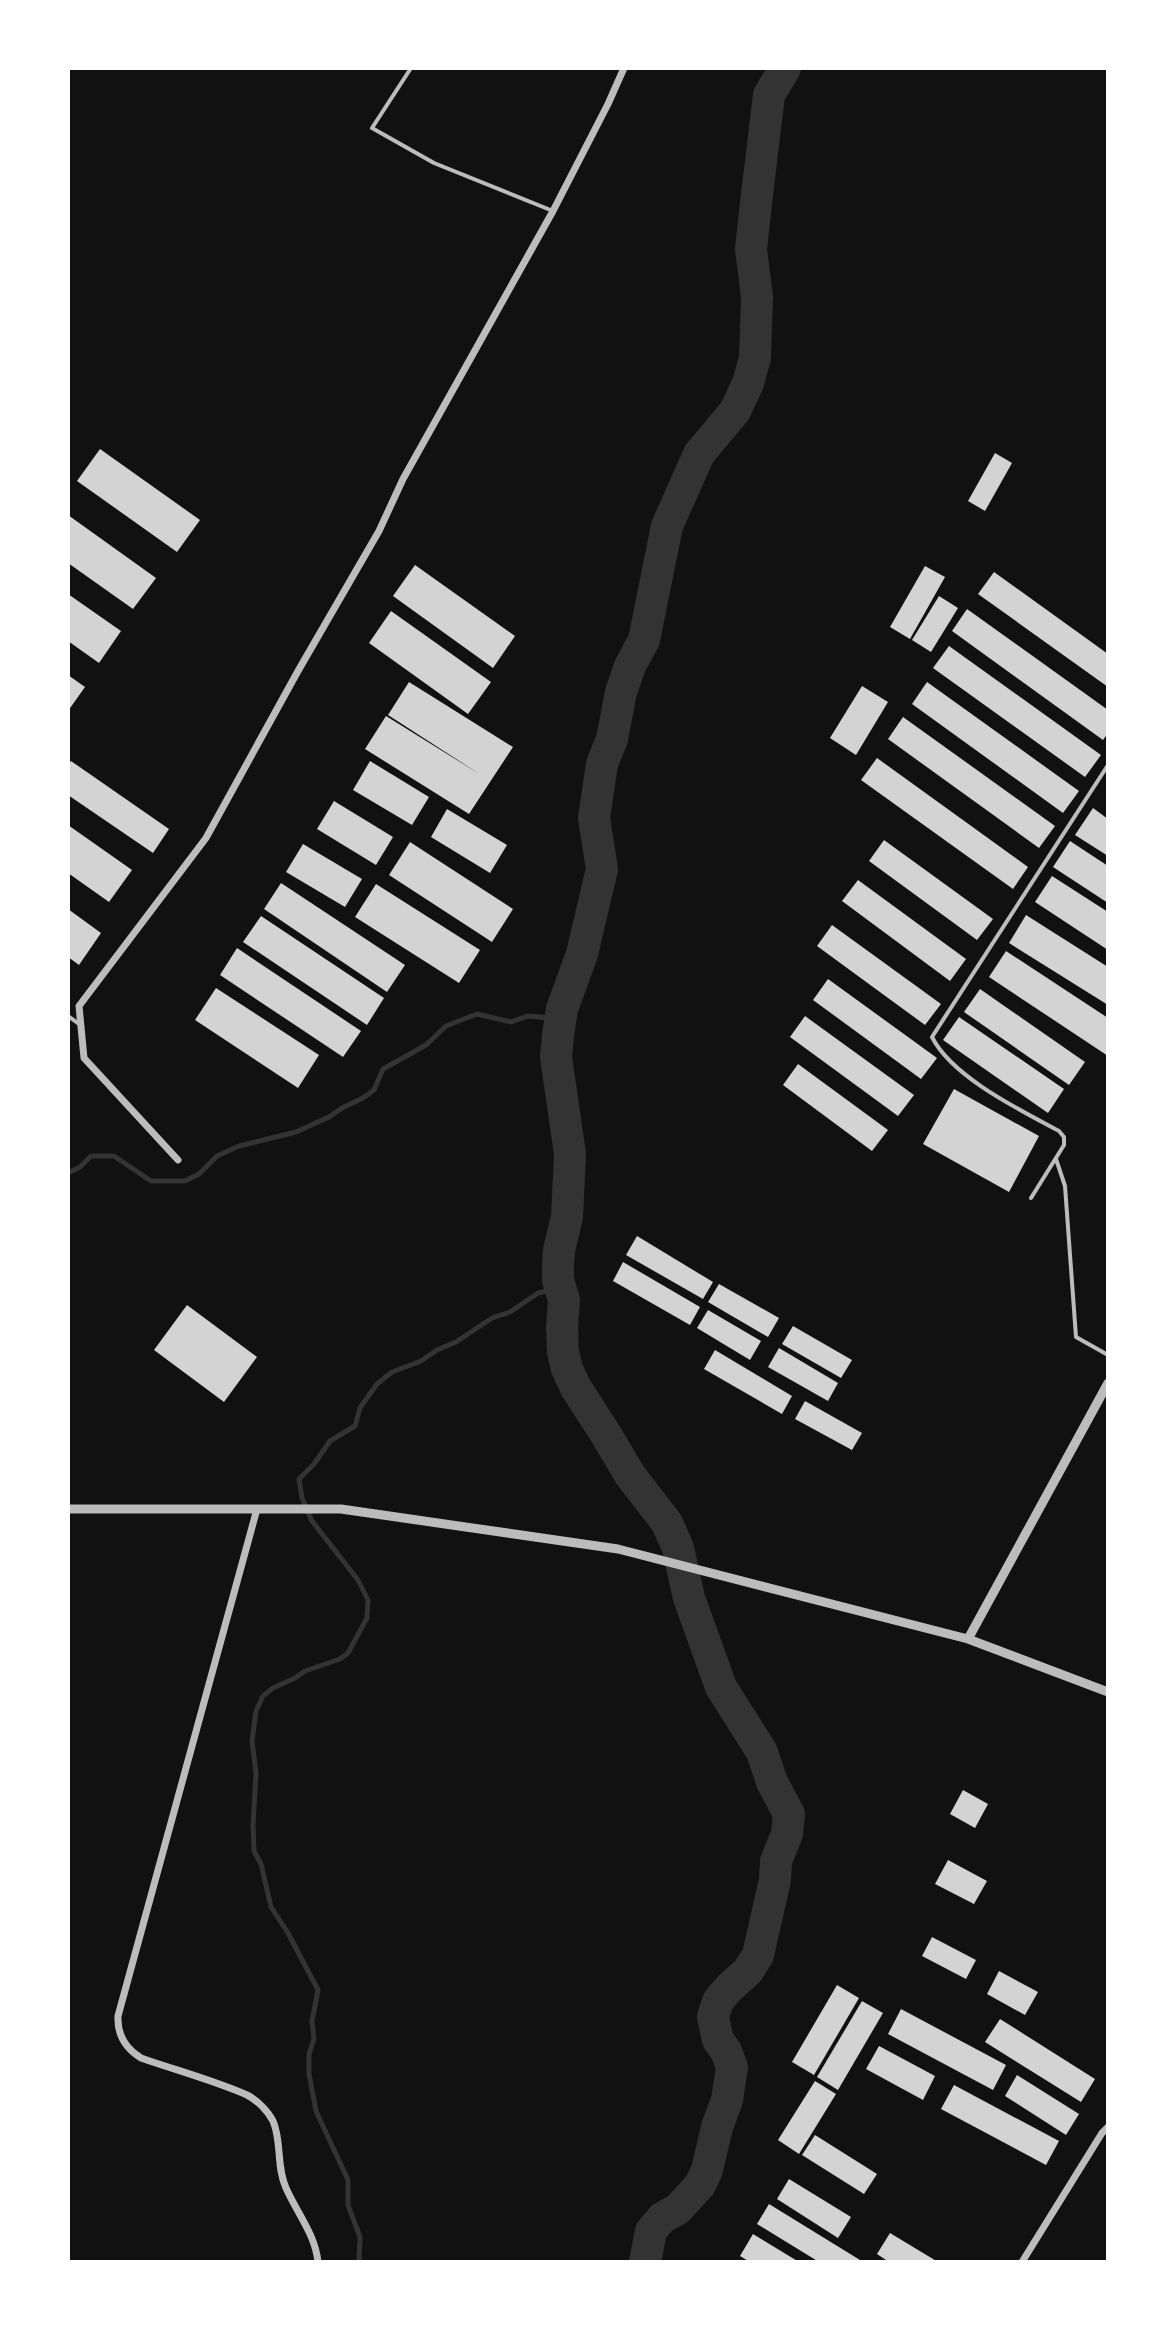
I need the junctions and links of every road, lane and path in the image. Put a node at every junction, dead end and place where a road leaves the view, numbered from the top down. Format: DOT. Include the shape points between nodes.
graph roads {
  1 [pos="411,68"];
  2 [pos="624,68"];
  3 [pos="553,211"];
  4 [pos="1108,765"];
  5 [pos="68,1016"];
  6 [pos="81,1025"];
  7 [pos="1056,1159"];
  8 [pos="178,1160"];
  9 [pos="1031,1198"];
  10 [pos="1108,1355"];
  11 [pos="1108,1383"];
  12 [pos="68,1509"];
  13 [pos="257,1509"];
  14 [pos="968,1639"];
  15 [pos="1108,1692"];
  16 [pos="1108,2127"];
  17 [pos="318,2262"];
  18 [pos="1022,2262"];
  1 -- 3 [label="lane" via="372,128 434,163"];
  2 -- 3 [label="street"];
  3 -- 6 [label="street" via="206,838 79,1006"];
  4 -- 7 [label="lane" via="932,1037 940,1052 990,1092 1059,1131 1064,1145"];
  5 -- 6 [label="lane"];
  6 -- 8 [label="street" via="84,1058"];
  7 -- 9 [label="lane"];
  7 -- 10 [label="lane" via="1065,1186 1076,1337"];
  11 -- 14 [label="street"];
  12 -- 13 [label="street"];
  13 -- 14 [label="street" via="322,1507 578,1543"];
  13 -- 17 [label="street" via="118,2026 130,2051 141,2058 248,2096 265,2109 276,2130 284,2185"];
  14 -- 15 [label="street"];
  16 -- 18 [label="street"];
}
